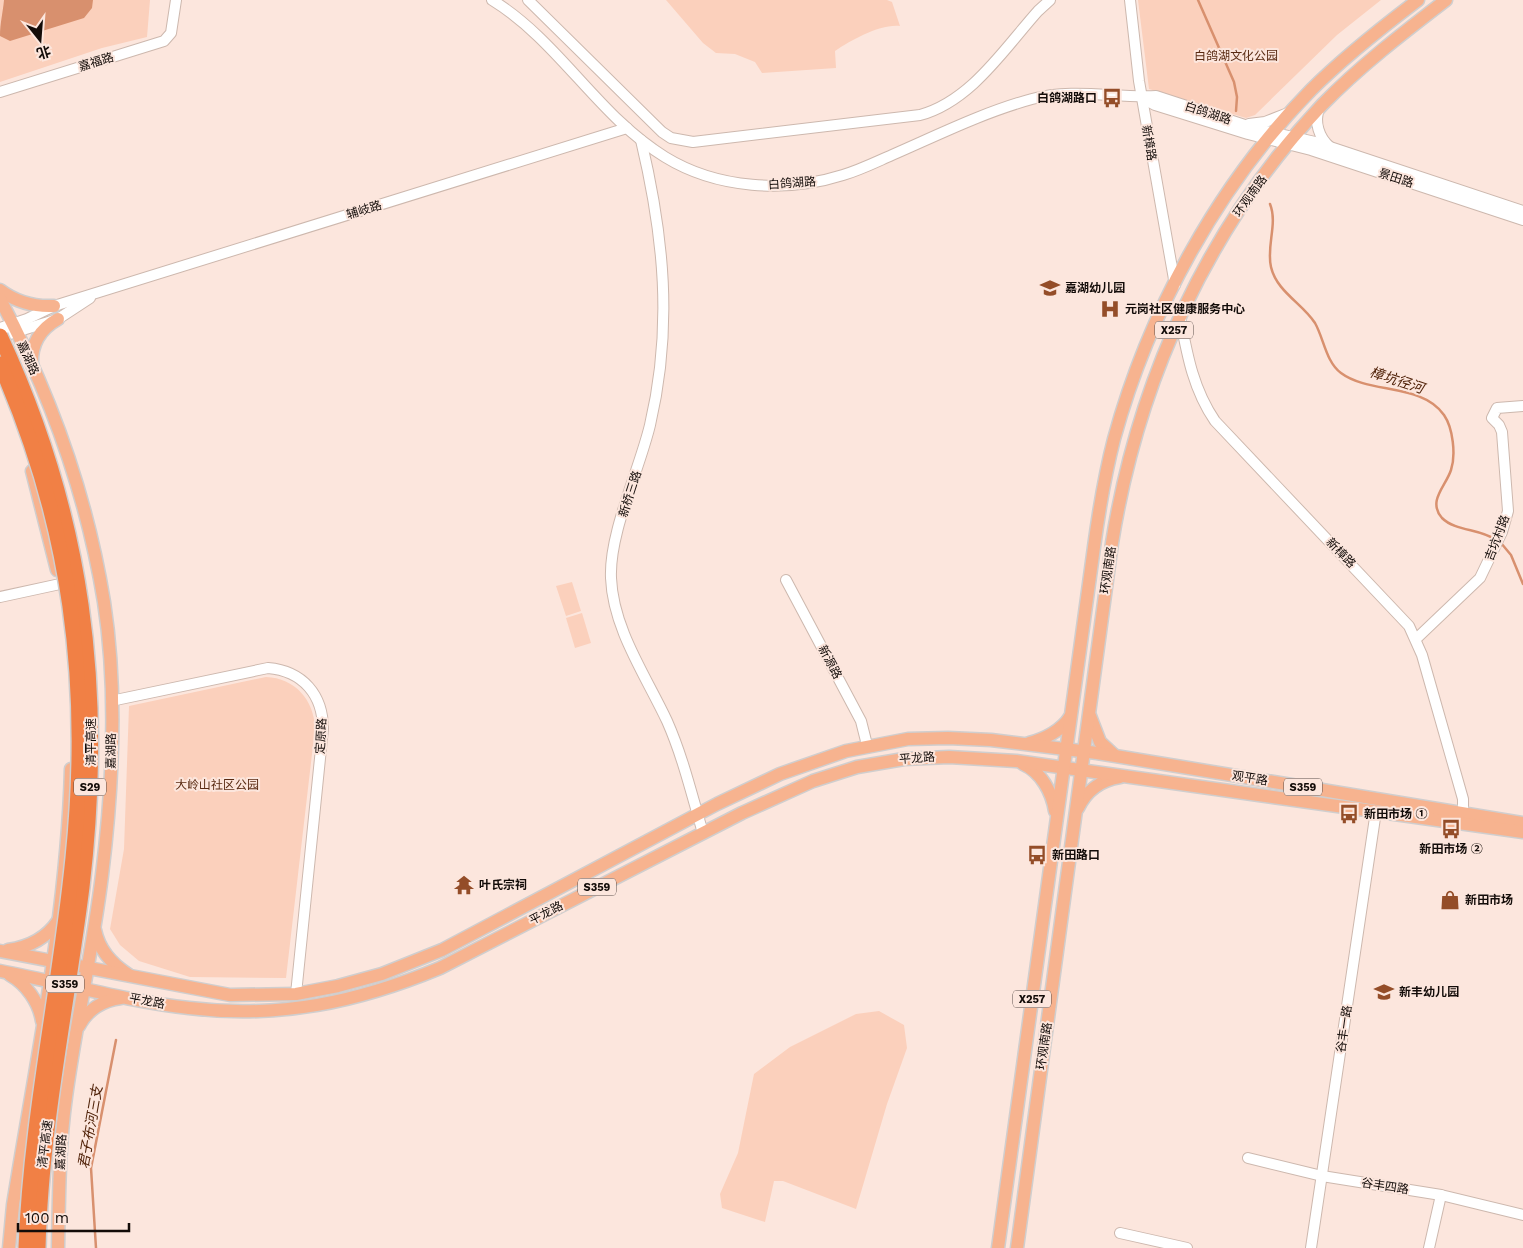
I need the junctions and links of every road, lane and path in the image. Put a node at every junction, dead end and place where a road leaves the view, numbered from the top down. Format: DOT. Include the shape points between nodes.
graph roads {
  1 [pos="176,0"];
  2 [pos="492,0"];
  3 [pos="528,0"];
  4 [pos="1050,0"];
  5 [pos="1130,0"];
  6 [pos="1418,0"];
  7 [pos="1446,0"];
  8 [pos="0,92"];
  9 [pos="1141,98"];
  10 [pos="1319,109"];
  11 [pos="1293,110"];
  12 [pos="1243,124"];
  13 [pos="627,128"];
  14 [pos="1271,136"];
  15 [pos="641,140"];
  16 [pos="1292,141"];
  17 [pos="1331,147"];
  18 [pos="1523,211"];
  19 [pos="1523,220"];
  20 [pos="1174,285"];
  21 [pos="0,290"];
  22 [pos="101,291"];
  23 [pos="0,299"];
  24 [pos="54,306"];
  25 [pos="1180,316"];
  26 [pos="58,319"];
  27 [pos="9,328"];
  28 [pos="0,336"];
  29 [pos="0,364"];
  30 [pos="34,372"];
  31 [pos="0,384"];
  32 [pos="1523,406"];
  33 [pos="786,580"];
  34 [pos="60,584"];
  35 [pos="0,596"];
  36 [pos="1416,639"];
  37 [pos="112,701"];
  38 [pos="1090,704"];
  39 [pos="1070,717"];
  40 [pos="1024,744"];
  41 [pos="867,746"];
  42 [pos="1066,749"];
  43 [pos="1083,752"];
  44 [pos="1116,756"];
  45 [pos="1016,761"];
  46 [pos="1063,768"];
  47 [pos="1081,770"];
  48 [pos="1128,776"];
  49 [pos="1376,811"];
  50 [pos="1075,813"];
  51 [pos="1463,814"];
  52 [pos="698,815"];
  53 [pos="1056,818"];
  54 [pos="1523,823"];
  55 [pos="1523,832"];
  56 [pos="703,833"];
  57 [pos="58,921"];
  58 [pos="95,924"];
  59 [pos="0,953"];
  60 [pos="52,962"];
  61 [pos="87,968"];
  62 [pos="3,972"];
  63 [pos="138,978"];
  64 [pos="49,981"];
  65 [pos="84,988"];
  66 [pos="296,994"];
  67 [pos="129,998"];
  68 [pos="42,1023"];
  69 [pos="77,1030"];
  70 [pos="1248,1158"];
  71 [pos="1322,1176"];
  72 [pos="1440,1195"];
  73 [pos="1523,1215"];
  74 [pos="1120,1233"];
  75 [pos="9,1248"];
  76 [pos="26,1248"];
  77 [pos="38,1248"];
  78 [pos="58,1248"];
  79 [pos="998,1248"];
  80 [pos="1017,1248"];
  81 [pos="1187,1248"];
  82 [pos="1311,1248"];
  83 [pos="1429,1248"];
  1 -- 8 [label="street, 嘉福路" via="171,33 164,41"];
  2 -- 13 [label="street, 白鸽湖路" via="533,33"];
  3 -- 4 [label="street" via="662,132 671,138 693,142 934,112 970,87"];
  5 -- 9 [label="street, 新樟路"];
  6 -- 11 [label="main road, 环观南路 / X257" via="1340,63"];
  7 -- 10 [label="main road, 环观南路 / X257" via="1368,62"];
  9 -- 12 [label="street, 白鸽湖路" via="1156,96"];
  9 -- 14 [label="street, 白鸽湖路"];
  9 -- 15 [label="street, 白鸽湖路" via="1088,93 1034,99 846,174 792,185 751,184 709,176 666,158"];
  9 -- 20 [label="street, 新樟路"];
  10 -- 16 [label="main road, 环观南路 / X257"];
  10 -- 17 [label="street" via="1317,125 1321,136"];
  11 -- 12 [label="street" via="1265,122"];
  11 -- 14 [label="main road, 环观南路 / X257"];
  12 -- 14 [label="street, 白鸽湖路"];
  13 -- 15 [label="street, 白鸽湖路"];
  13 -- 22 [label="street, 辅岐路"];
  14 -- 16 [label="street, 景田路"];
  14 -- 20 [label="main road, 环观南路 / X257" via="1212,216"];
  15 -- 52 [label="street, 新桥三路" via="661,243 663,338 650,424 613,552 612,588 620,623 674,738"];
  16 -- 17 [label="street, 景田路"];
  16 -- 19 [label="street, 景田路"];
  16 -- 25 [label="main road, 环观南路 / X257" via="1226,231"];
  17 -- 18 [label="street, 景田路"];
  20 -- 39 [label="main road, 环观南路 / X257" via="1134,378 1114,440 1100,507"];
  21 -- 24 [label="main road" via="28,304"];
  22 -- 24 [label="street, 辅岐路"];
  22 -- 26 [label="street"];
  23 -- 27 [label="main road, 嘉湖路"];
  24 -- 27 [label="street, 辅岐路"];
  25 -- 36 [label="street, 新樟路" via="1193,378 1215,421 1399,614"];
  25 -- 38 [label="main road, 环观南路 / X257" via="1150,387 1122,481"];
  26 -- 27 [label="street"];
  26 -- 30 [label="main road" via="44,328 36,341 32,356"];
  27 -- 28 [label="street"];
  27 -- 30 [label="main road, 嘉湖路"];
  28 -- 77 [label="highway, 清平高速 / S29, bridge" via="33,414 58,496 84,615 91,709 91,775 82,884 45,1139"];
  29 -- 76 [label="highway, 清平高速 / S29, bridge" via="32,445 52,512 70,599 80,703 73,858 34,1137"];
  30 -- 37 [label="main road, 嘉湖路" via="68,456 92,547 106,617"];
  31 -- 34 [label="main road" via="35,479"];
  32 -- 36 [label="street, 吉坑村路" via="1497,408 1492,418 1502,432 1508,511 1494,551 1480,578"];
  33 -- 41 [label="street, 新源路" via="861,721"];
  34 -- 35 [label="street"];
  34 -- 57 [label="main road" via="70,674 72,748"];
  36 -- 51 [label="street, 新樟路" via="1460,790"];
  37 -- 58 [label="main road, 嘉湖路" via="108,814"];
  37 -- 66 [label="street, 定原路" via="268,668 291,673 309,686 316,696 323,729"];
  38 -- 43 [label="main road, 环观南路 / X257"];
  38 -- 44 [label="main road" via="1097,737 1104,748"];
  39 -- 40 [label="main road" via="1050,735"];
  39 -- 42 [label="main road, 环观南路 / X257"];
  40 -- 41 [label="main road, 平龙路 / S359" via="927,738"];
  40 -- 42 [label="main road, 平龙路 / S359"];
  41 -- 52 [label="main road, 平龙路 / S359" via="801,765"];
  42 -- 43 [label="main road, 观平路 / S359"];
  42 -- 46 [label="main road, 环观南路 / X257"];
  43 -- 44 [label="main road, 观平路 / S359"];
  43 -- 47 [label="main road, 环观南路 / X257"];
  44 -- 51 [label="main road, 观平路 / S359"];
  45 -- 46 [label="main road, 平龙路 / S359"];
  45 -- 53 [label="main road" via="1031,768 1043,781 1052,798"];
  45 -- 56 [label="main road, 平龙路 / S359" via="949,757 865,765 805,784"];
  46 -- 47 [label="main road, 平龙路 / S359"];
  46 -- 53 [label="main road, 环观南路 / X257"];
  47 -- 48 [label="main road, 观平路 / S359"];
  47 -- 50 [label="main road, 环观南路 / X257"];
  48 -- 49 [label="main road, 观平路 / S359"];
  48 -- 50 [label="main road" via="1105,781 1095,787"];
  49 -- 55 [label="main road, 观平路 / S359"];
  49 -- 71 [label="street, 谷丰一路"];
  50 -- 80 [label="main road, 环观南路 / X257"];
  51 -- 54 [label="main road, 观平路 / S359"];
  52 -- 56 [label="street, 新桥三路"];
  52 -- 66 [label="main road, 平龙路 / S359" via="433,954 360,981"];
  53 -- 79 [label="main road, 环观南路 / X257"];
  56 -- 67 [label="main road, 平龙路 / S359" via="446,964 362,996 309,1007 246,1011 189,1008"];
  57 -- 59 [label="main road" via="48,934 32,944"];
  57 -- 60 [label="main road"];
  58 -- 61 [label="main road, 嘉湖路"];
  58 -- 63 [label="main road" via="98,941 106,955 121,970"];
  59 -- 60 [label="main road, 平龙路 / S359"];
  60 -- 61 [label="main road, 平龙路 / S359"];
  60 -- 64 [label="main road"];
  61 -- 63 [label="main road, 平龙路 / S359"];
  61 -- 65 [label="main road, 嘉湖路"];
  62 -- 64 [label="main road, 平龙路 / S359"];
  62 -- 68 [label="main road" via="20,982 31,995"];
  63 -- 66 [label="main road, 平龙路 / S359" via="230,995"];
  64 -- 65 [label="main road, 平龙路 / S359"];
  64 -- 68 [label="main road"];
  65 -- 67 [label="main road, 平龙路 / S359"];
  65 -- 69 [label="main road, 嘉湖路"];
  67 -- 69 [label="main road" via="94,1007 83,1017"];
  68 -- 75 [label="main road"];
  69 -- 78 [label="main road, 嘉湖路" via="63,1129"];
  70 -- 71 [label="street, 谷丰四路"];
  71 -- 72 [label="street, 谷丰四路"];
  71 -- 82 [label="street, 谷丰一路"];
  72 -- 73 [label="street, 谷丰四路"];
  72 -- 83 [label="street"];
  74 -- 81 [label="street"];
}
